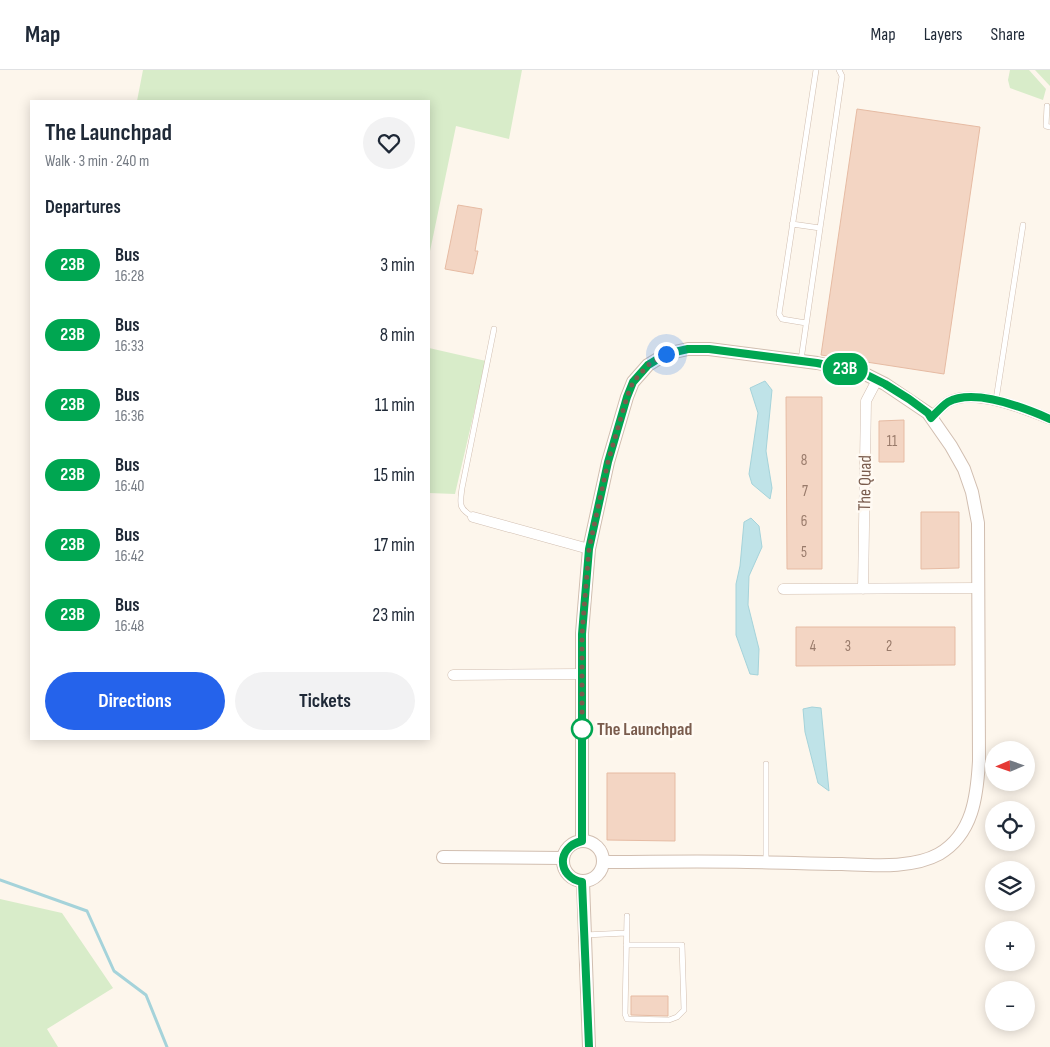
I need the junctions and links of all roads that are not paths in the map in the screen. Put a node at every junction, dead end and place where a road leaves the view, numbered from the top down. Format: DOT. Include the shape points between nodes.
graph roads {
  1 [pos="816,70"];
  2 [pos="839,70"];
  3 [pos="1047,106"];
  4 [pos="1050,127"];
  5 [pos="792,224"];
  6 [pos="1023,226"];
  7 [pos="820,228"];
  8 [pos="806,323"];
  9 [pos="494,329"];
  10 [pos="801,361"];
  11 [pos="877,380"];
  12 [pos="996,401"];
  13 [pos="931,418"];
  14 [pos="1050,419"];
  15 [pos="473,518"];
  16 [pos="589,549"];
  17 [pos="863,588"];
  18 [pos="979,588"];
  19 [pos="783,589"];
  20 [pos="582,674"];
  21 [pos="453,675"];
  22 [pos="766,764"];
  23 [pos="582,841"];
  24 [pos="443,857"];
  25 [pos="563,858"];
  26 [pos="603,862"];
  27 [pos="766,862"];
  28 [pos="582,882"];
  29 [pos="627,916"];
  30 [pos="626,933"];
  31 [pos="584,935"];
  32 [pos="626,945"];
  33 [pos="589,1047"];
  1 -- 5 [label="lane"];
  2 -- 7 [label="lane" via="842,76"];
  3 -- 4 [label="lane" via="1046,126"];
  5 -- 7 [label="lane"];
  5 -- 8 [label="lane" via="779,314 782,319"];
  6 -- 12 [label="lane"];
  7 -- 8 [label="lane"];
  8 -- 10 [label="lane"];
  9 -- 15 [label="lane" via="460,504 464,512"];
  10 -- 11 [label="street" via="861,372"];
  10 -- 16 [label="street" via="688,349 666,354 648,365 633,382 627,397 608,462"];
  11 -- 13 [label="street" via="909,399"];
  11 -- 17 [label="street, The Quad" via="866,401"];
  12 -- 13 [label="street" via="959,399 948,402"];
  12 -- 14 [label="street"];
  13 -- 18 [label="street" via="964,469 972,492 978,523"];
  15 -- 16 [label="street"];
  16 -- 20 [label="street"];
  17 -- 18 [label="street"];
  17 -- 19 [label="street"];
  18 -- 27 [label="street" via="977,792 971,815 963,829 938,854 904,863"];
  20 -- 21 [label="street"];
  20 -- 23 [label="street"];
  22 -- 27 [label="lane"];
  23 -- 25 [label="street" via="569,846"];
  23 -- 26 [label="street" via="594,844"];
  24 -- 25 [label="street"];
  25 -- 28 [label="street" via="565,872"];
  26 -- 27 [label="street"];
  26 -- 28 [label="street" via="595,878"];
  28 -- 31 [label="street"];
  29 -- 30 [label="lane"];
  30 -- 31 [label="lane"];
  30 -- 32 [label="lane"];
  31 -- 33 [label="street"];
  32 -- 32 [label="lane" via="625,1014 628,1019 669,1020 677,1017 684,1010 682,945"];
}
